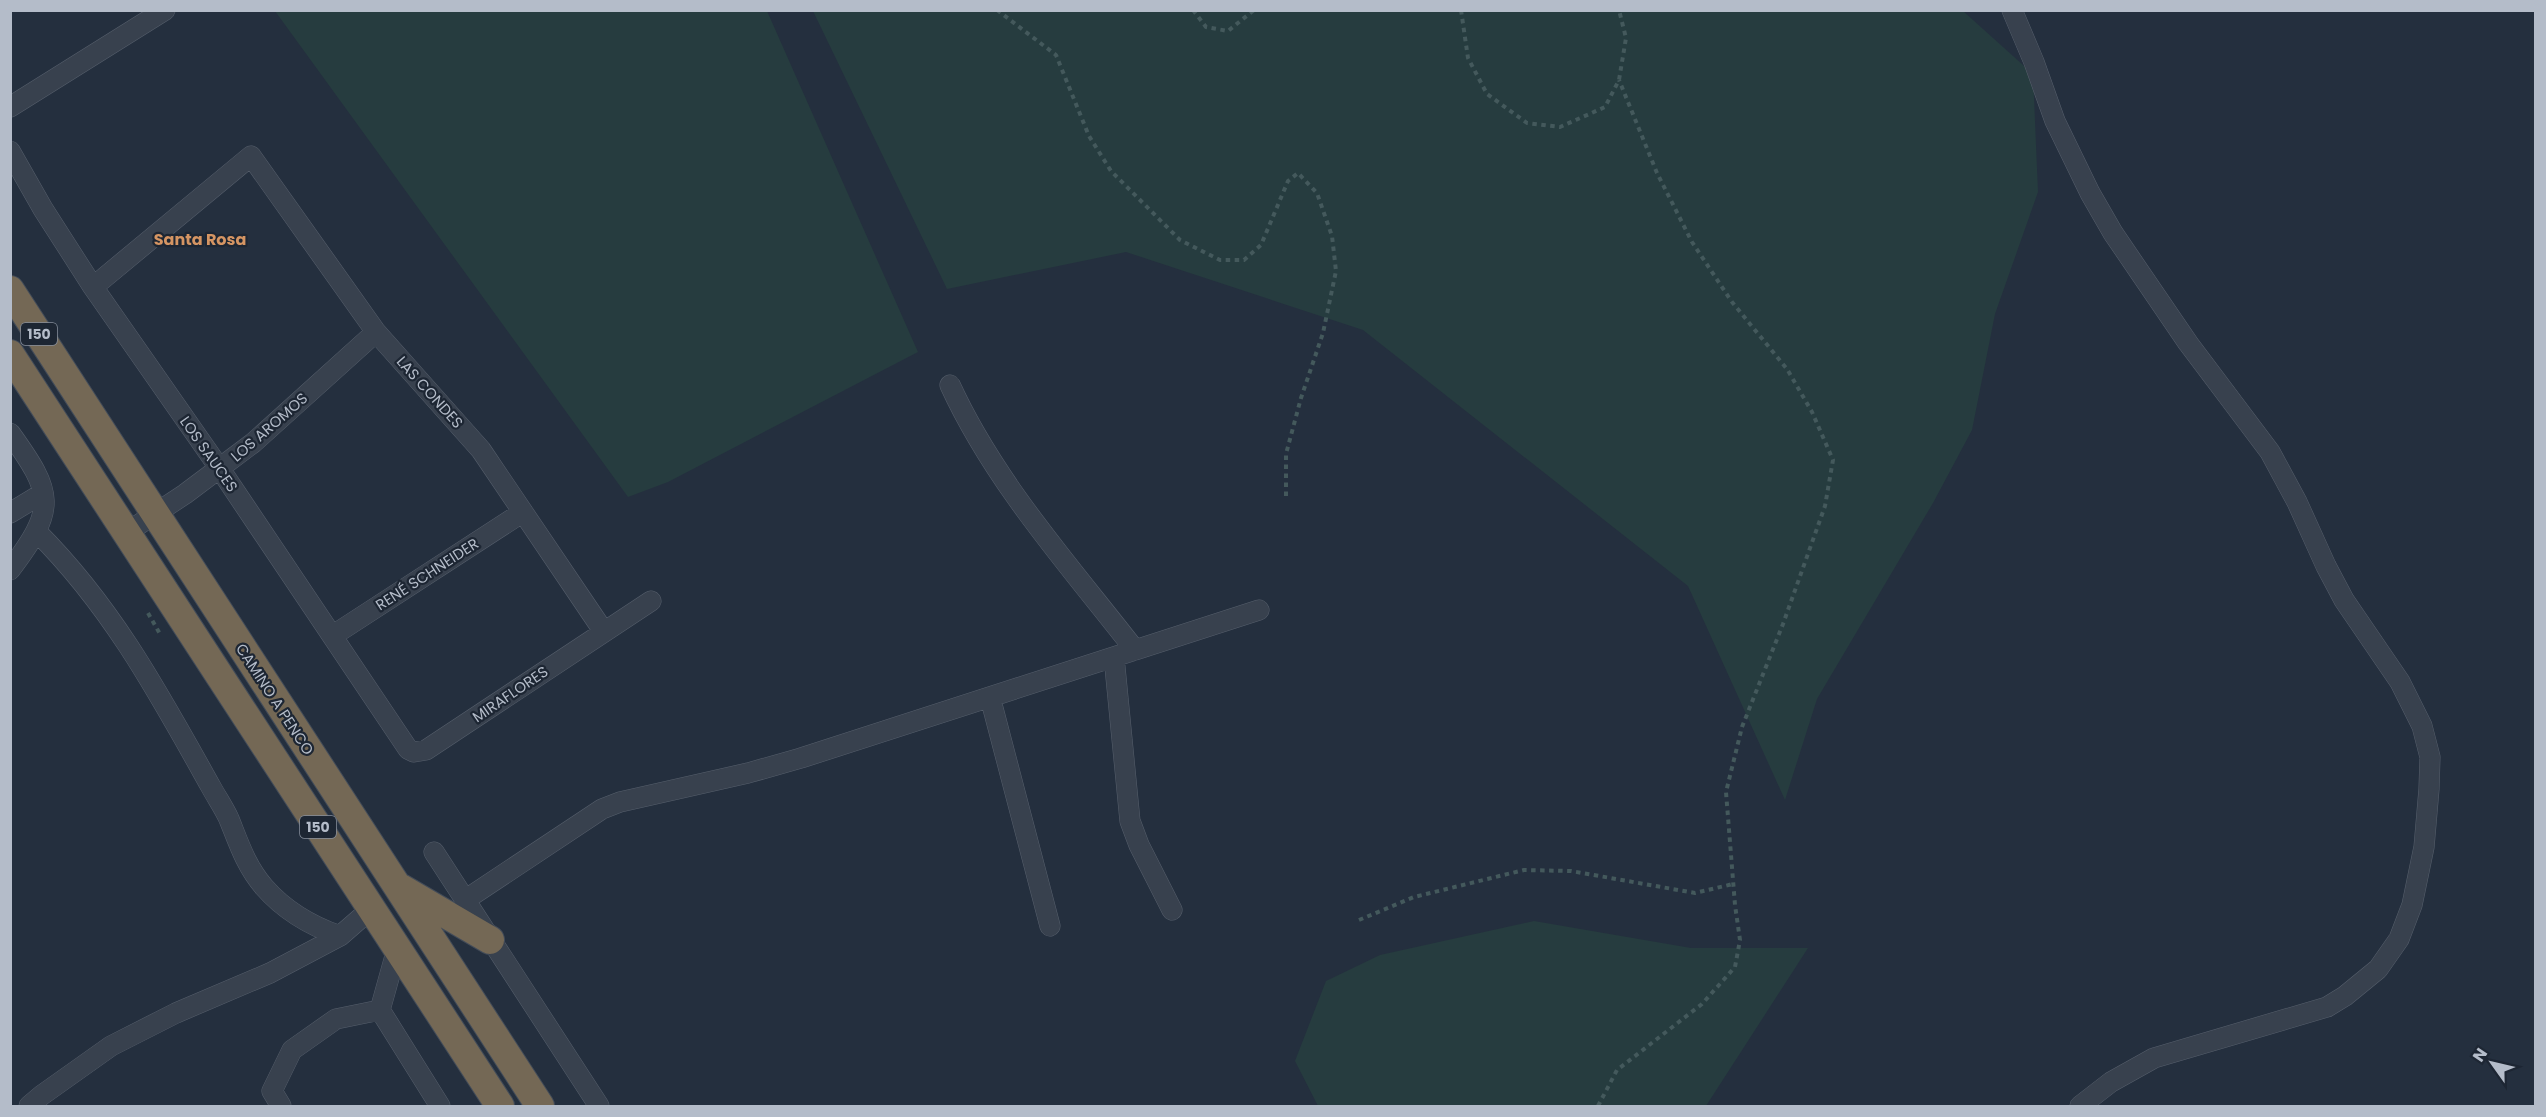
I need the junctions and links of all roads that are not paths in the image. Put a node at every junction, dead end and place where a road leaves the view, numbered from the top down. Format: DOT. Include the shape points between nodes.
graph roads {
  1 [pos="165,10"];
  2 [pos="2012,10"];
  3 [pos="10,107"];
  4 [pos="10,151"];
  5 [pos="93,287"];
  6 [pos="10,290"];
  7 [pos="376,332"];
  8 [pos="10,354"];
  9 [pos="950,385"];
  10 [pos="10,432"];
  11 [pos="220,469"];
  12 [pos="44,493"];
  13 [pos="523,512"];
  14 [pos="10,513"];
  15 [pos="155,515"];
  16 [pos="37,531"];
  17 [pos="126,533"];
  18 [pos="10,570"];
  19 [pos="651,601"];
  20 [pos="1259,610"];
  21 [pos="604,632"];
  22 [pos="332,636"];
  23 [pos="1136,650"];
  24 [pos="1114,657"];
  25 [pos="990,697"];
  26 [pos="414,752"];
  27 [pos="434,852"];
  28 [pos="397,885"];
  29 [pos="465,900"];
  30 [pos="371,909"];
  31 [pos="1172,910"];
  32 [pos="1050,926"];
  33 [pos="340,936"];
  34 [pos="490,940"];
  35 [pos="397,949"];
  36 [pos="380,1010"];
  37 [pos="29,1107"];
  38 [pos="281,1107"];
  39 [pos="440,1107"];
  40 [pos="500,1107"];
  41 [pos="540,1107"];
  42 [pos="599,1107"];
  43 [pos="2080,1107"];
  1 -- 3 [label="street"];
  2 -- 43 [label="street" via="2055,121 2090,193 2138,271 2283,473 2344,600 2409,696 2430,758 2424,847 2412,905 2399,939 2378,969 2327,1006 2163,1054 2110,1082"];
  4 -- 5 [label="street, LOS SAUCES"];
  5 -- 7 [label="street, LAS CONDES" via="251,156"];
  5 -- 11 [label="street, LOS SAUCES"];
  6 -- 15 [label="highway, CAMINO A PENCO / 150"];
  7 -- 11 [label="street, LOS AROMOS"];
  7 -- 13 [label="street, LAS CONDES" via="481,450"];
  8 -- 17 [label="highway, 150"];
  9 -- 23 [label="street" via="997,471"];
  10 -- 12 [label="street" via="36,470"];
  11 -- 15 [label="street, LOS AROMOS"];
  11 -- 22 [label="street, LOS SAUCES"];
  12 -- 14 [label="street"];
  12 -- 16 [label="street"];
  13 -- 21 [label="street, LAS CONDES"];
  13 -- 22 [label="street, RENÉ SCHNEIDER"];
  15 -- 17 [label="street, LOS AROMOS"];
  15 -- 28 [label="highway, CAMINO A PENCO / 150"];
  16 -- 18 [label="street"];
  16 -- 33 [label="street" via="82,579 123,635 229,819 253,872 295,914"];
  17 -- 30 [label="highway, 150"];
  19 -- 21 [label="street, MIRAFLORES"];
  20 -- 23 [label="street"];
  21 -- 26 [label="street, MIRAFLORES" via="426,750"];
  22 -- 26 [label="street, LOS SAUCES" via="403,745"];
  23 -- 24 [label="street"];
  24 -- 25 [label="street"];
  24 -- 31 [label="street" via="1130,821"];
  25 -- 29 [label="street" via="748,773 611,805"];
  25 -- 32 [label="street"];
  27 -- 29 [label="street"];
  28 -- 34 [label="highway"];
  28 -- 41 [label="highway, CAMINO A PENCO / 150"];
  29 -- 34 [label="street"];
  30 -- 33 [label="street"];
  30 -- 35 [label="highway, 150"];
  33 -- 37 [label="street" via="270,973 111,1046"];
  34 -- 42 [label="street"];
  35 -- 36 [label="street"];
  35 -- 40 [label="highway, 150"];
  36 -- 38 [label="street" via="336,1019 292,1050 272,1091"];
  36 -- 39 [label="street"];
}
